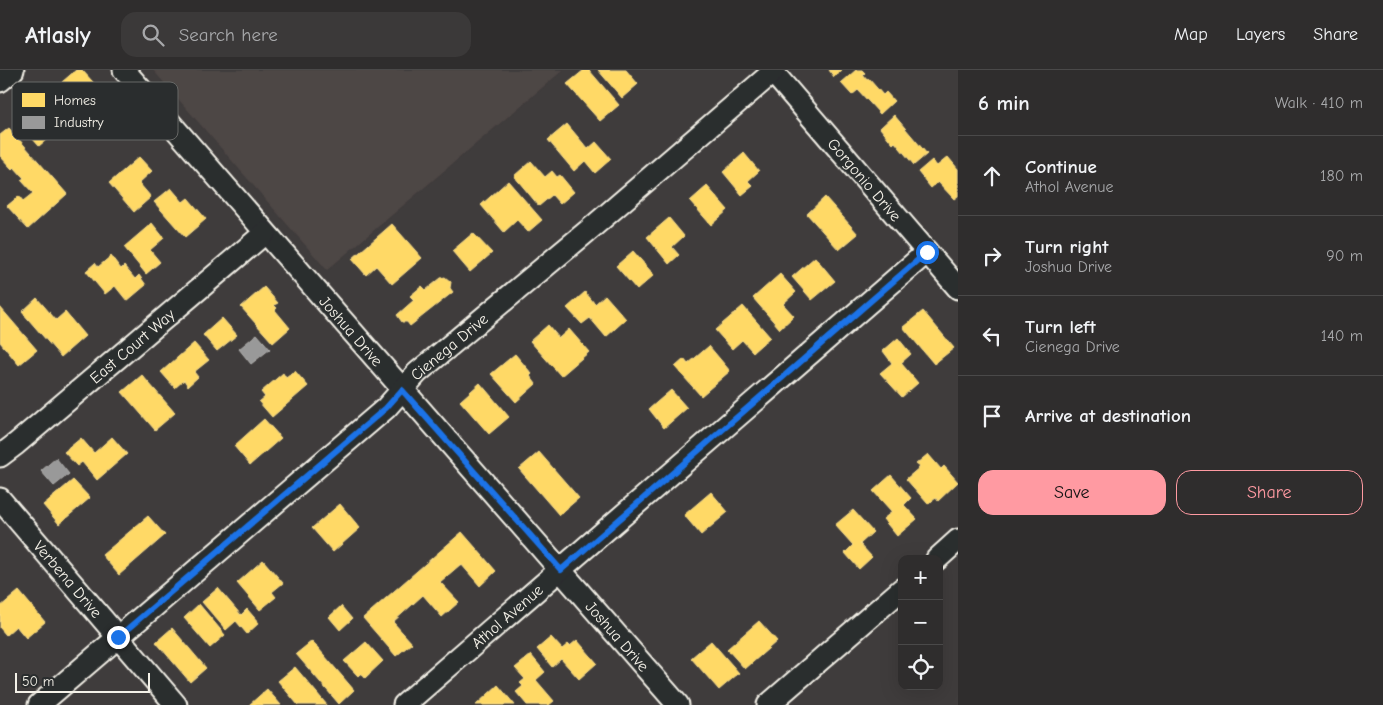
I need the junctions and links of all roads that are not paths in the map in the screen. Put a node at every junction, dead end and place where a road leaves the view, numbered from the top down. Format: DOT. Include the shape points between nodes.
graph roads {
  1 [pos="13,70"];
  2 [pos="124,70"];
  3 [pos="772,71"];
  4 [pos="0,81"];
  5 [pos="134,82"];
  6 [pos="178,132"];
  7 [pos="265,233"];
  8 [pos="927,252"];
  9 [pos="958,288"];
  10 [pos="402,390"];
  11 [pos="0,456"];
  12 [pos="0,499"];
  13 [pos="958,540"];
  14 [pos="941,555"];
  15 [pos="561,570"];
  16 [pos="898,592"];
  17 [pos="118,637"];
  18 [pos="39,705"];
  19 [pos="176,705"];
  20 [pos="404,705"];
  21 [pos="678,705"];
  22 [pos="768,705"];
  1 -- 4 [label="street"];
  2 -- 5 [label="street, Joshua Drive"];
  3 -- 8 [label="street, Gorgonio Drive"];
  3 -- 10 [label="street, Cienega Drive" via="417,373"];
  6 -- 7 [label="street, Joshua Drive"];
  7 -- 10 [label="street, Joshua Drive"];
  7 -- 11 [label="street, East Court Way"];
  8 -- 9 [label="street, Gorgonio Drive"];
  8 -- 15 [label="street, Athol Avenue"];
  10 -- 15 [label="street, Joshua Drive"];
  10 -- 17 [label="street, Cienega Drive" via="386,408"];
  12 -- 17 [label="street, Verbena Drive"];
  13 -- 14 [label="street"];
  15 -- 20 [label="street, Athol Avenue"];
  15 -- 21 [label="street, Joshua Drive"];
  16 -- 22 [label="street"];
  17 -- 18 [label="street, Cienega Drive"];
  17 -- 19 [label="street, Verbena Drive"];
}
